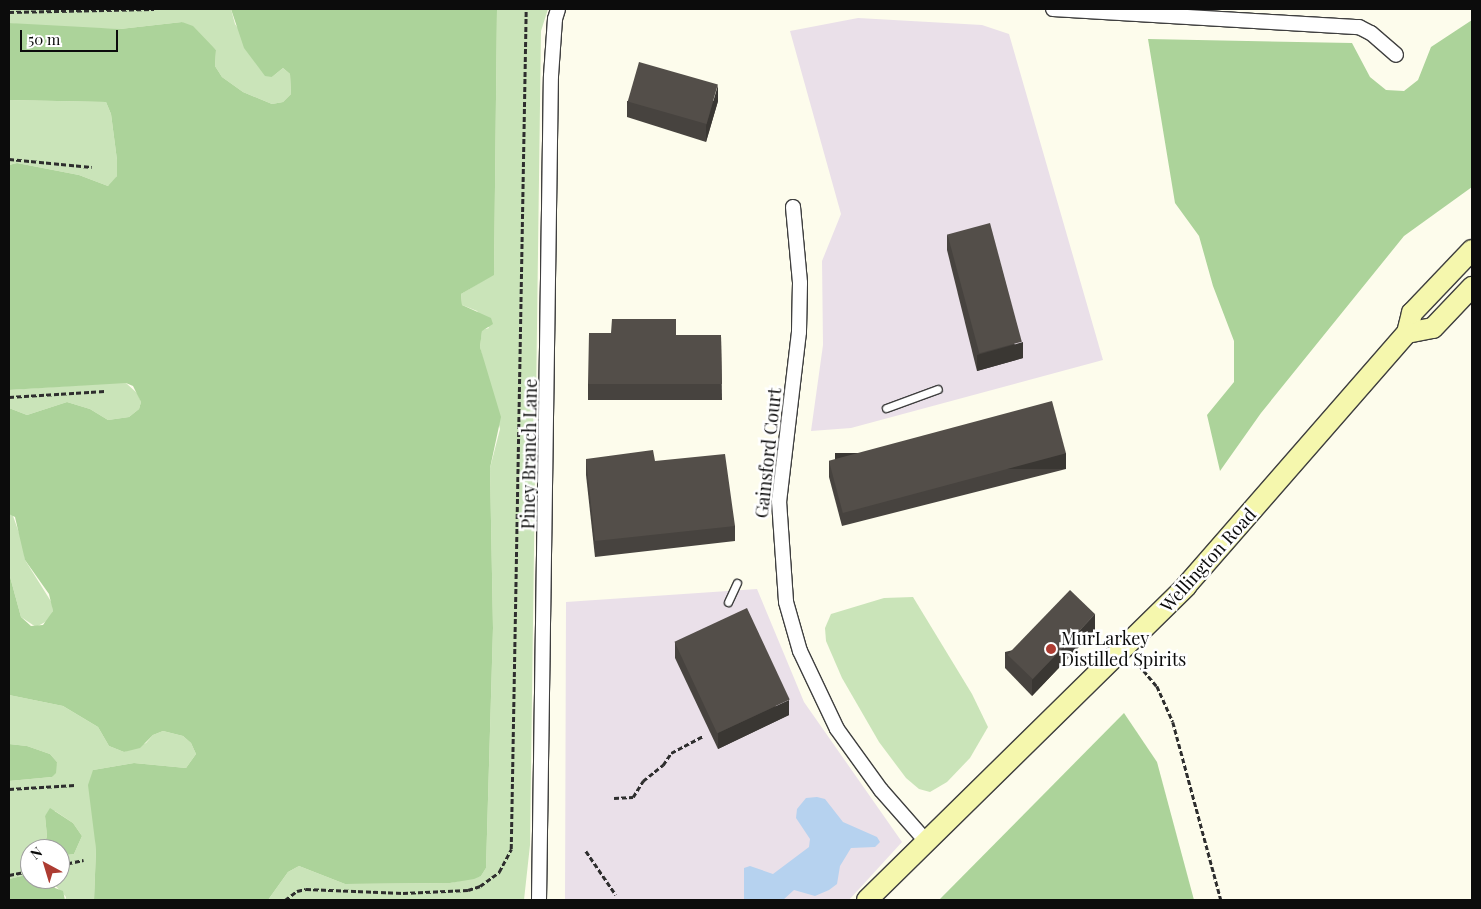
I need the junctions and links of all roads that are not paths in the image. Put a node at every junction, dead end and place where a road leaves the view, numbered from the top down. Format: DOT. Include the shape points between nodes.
graph roads {
  1 [pos="558,9"];
  2 [pos="1053,9"];
  3 [pos="1396,55"];
  4 [pos="793,207"];
  5 [pos="1472,250"];
  6 [pos="1472,287"];
  7 [pos="1407,333"];
  8 [pos="938,389"];
  9 [pos="886,408"];
  10 [pos="737,583"];
  11 [pos="728,602"];
  12 [pos="926,840"];
  13 [pos="539,900"];
  14 [pos="867,900"];
  1 -- 13 [label="street, Piney Branch Lane" via="554,19 551,76"];
  2 -- 3 [label="street" via="1359,27 1371,32"];
  4 -- 12 [label="street, Gainsford Court" via="800,283 799,332 783,455 779,516 788,610 800,651 837,730 881,790"];
  5 -- 7 [label="main road, Wellington Road" via="1412,313"];
  6 -- 7 [label="main road" via="1432,328"];
  7 -- 12 [label="main road, Wellington Road" via="1186,586"];
  8 -- 9 [label="lane"];
  10 -- 11 [label="lane"];
  12 -- 14 [label="main road, Wellington Road"];
}
